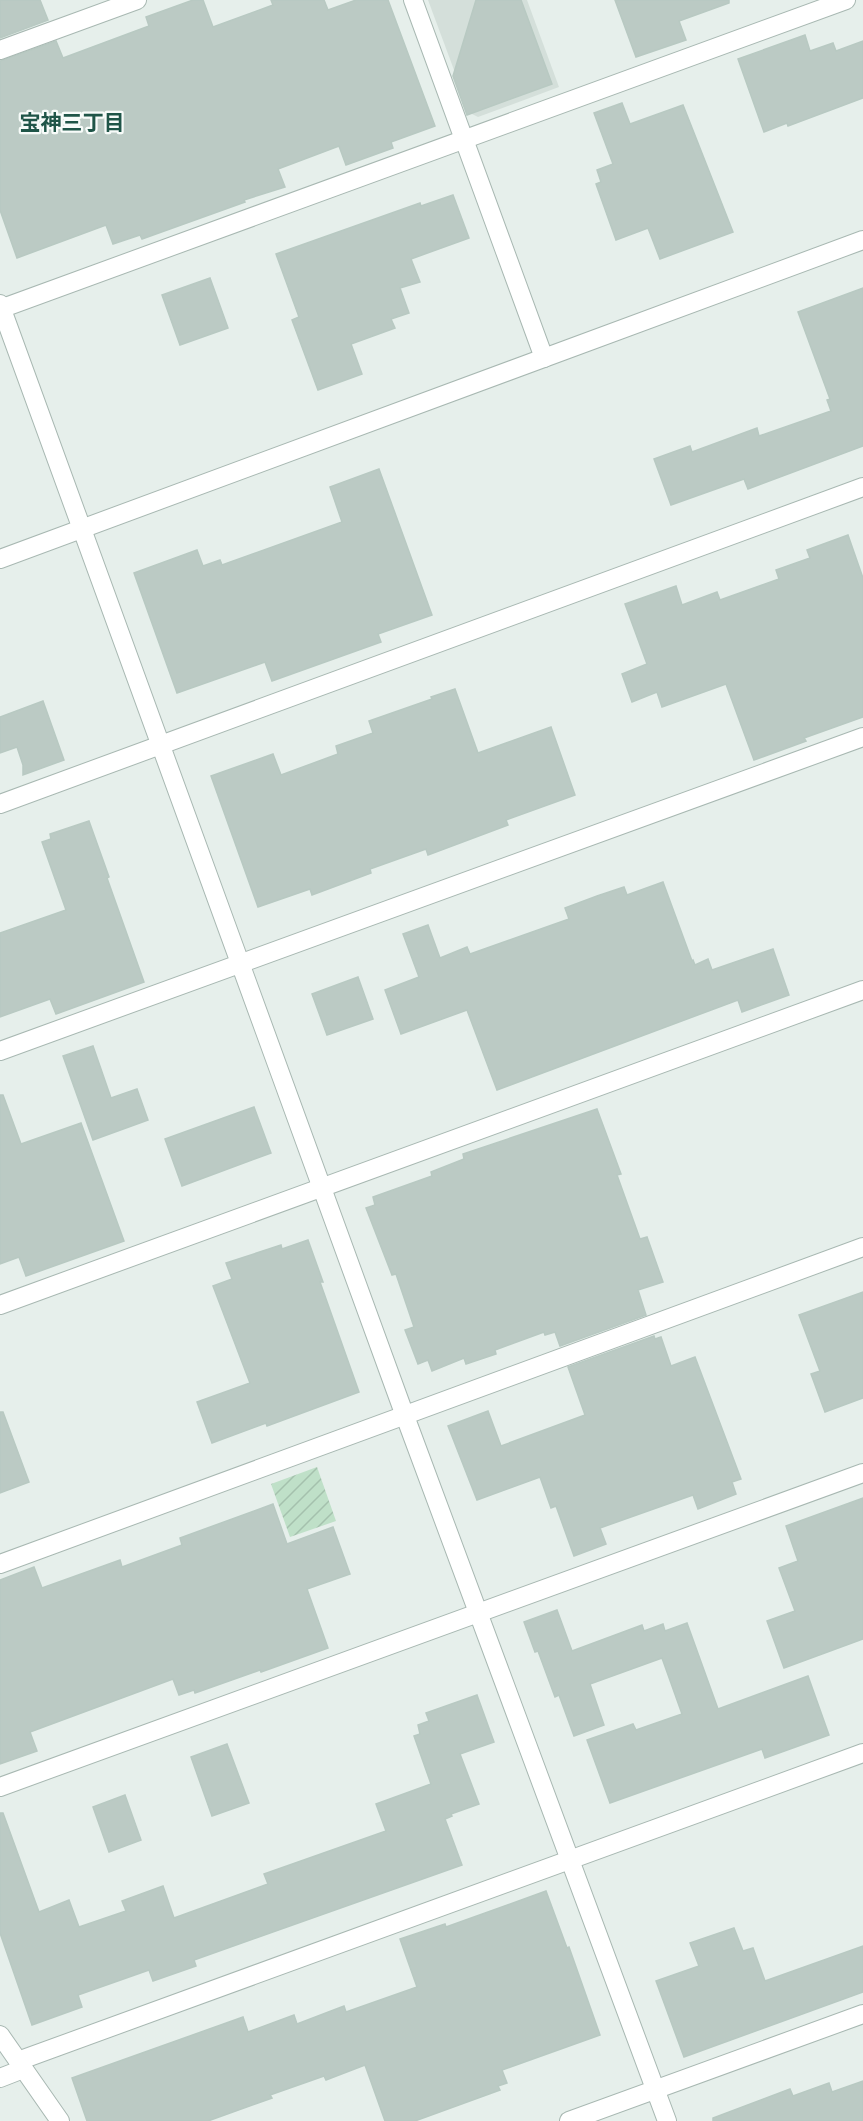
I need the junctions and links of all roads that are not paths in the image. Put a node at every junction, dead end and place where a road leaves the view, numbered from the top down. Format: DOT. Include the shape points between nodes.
graph roads {
  1 [pos="137,0"];
  2 [pos="413,0"];
  3 [pos="846,0"];
  4 [pos="0,50"];
  5 [pos="464,140"];
  6 [pos="863,240"];
  7 [pos="1,307"];
  8 [pos="544,358"];
  9 [pos="863,487"];
  10 [pos="82,529"];
  11 [pos="0,559"];
  12 [pos="863,737"];
  13 [pos="160,745"];
  14 [pos="0,804"];
  15 [pos="240,963"];
  16 [pos="863,990"];
  17 [pos="0,1051"];
  18 [pos="322,1188"];
  19 [pos="863,1247"];
  20 [pos="0,1305"];
  21 [pos="405,1416"];
  22 [pos="863,1473"];
  23 [pos="0,1564"];
  24 [pos="479,1613"];
  25 [pos="863,1753"];
  26 [pos="0,1787"];
  27 [pos="571,1859"];
  28 [pos="863,2014"];
  29 [pos="0,2035"];
  30 [pos="21,2065"];
  31 [pos="0,2078"];
  32 [pos="656,2090"];
  33 [pos="60,2121"];
  34 [pos="570,2121"];
  35 [pos="667,2121"];
  1 -- 4 [label="street"];
  2 -- 5 [label="street"];
  3 -- 5 [label="street"];
  5 -- 7 [label="street"];
  5 -- 8 [label="street"];
  6 -- 8 [label="street"];
  7 -- 10 [label="street"];
  8 -- 10 [label="street"];
  9 -- 13 [label="street"];
  10 -- 11 [label="street"];
  10 -- 13 [label="street"];
  12 -- 15 [label="street"];
  13 -- 14 [label="street"];
  13 -- 15 [label="street"];
  15 -- 17 [label="street"];
  15 -- 18 [label="street"];
  16 -- 18 [label="street"];
  18 -- 20 [label="street"];
  18 -- 21 [label="street"];
  19 -- 21 [label="street"];
  21 -- 23 [label="street"];
  21 -- 24 [label="street"];
  22 -- 24 [label="street"];
  24 -- 26 [label="street"];
  24 -- 27 [label="street"];
  25 -- 27 [label="street"];
  27 -- 30 [label="street"];
  27 -- 32 [label="street"];
  28 -- 32 [label="street"];
  29 -- 30 [label="street"];
  30 -- 31 [label="street"];
  30 -- 33 [label="street"];
  32 -- 34 [label="street"];
  32 -- 35 [label="street"];
}
